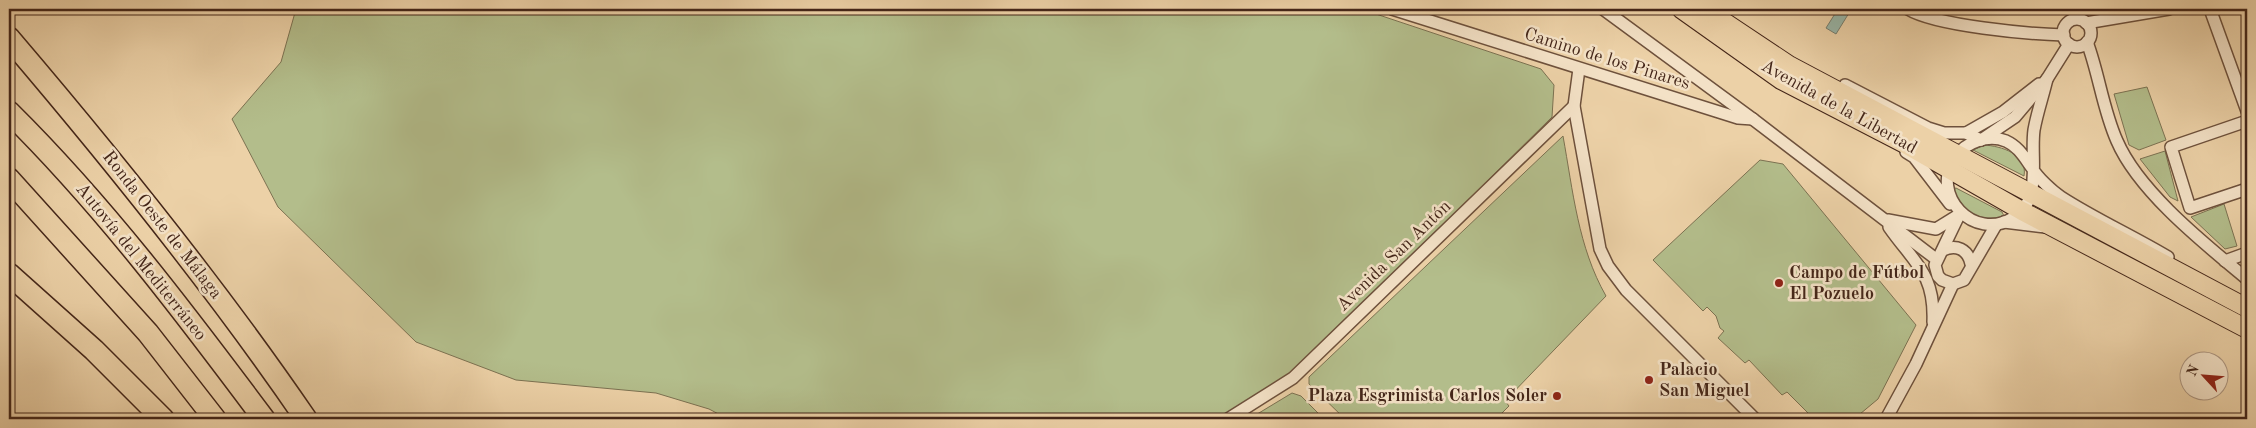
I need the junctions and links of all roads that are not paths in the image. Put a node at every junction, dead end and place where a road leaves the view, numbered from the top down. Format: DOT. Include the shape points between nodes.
graph roads {
  1 [pos="1392,9"];
  2 [pos="1603,9"];
  3 [pos="1681,9"];
  4 [pos="1705,9"];
  5 [pos="1908,9"];
  6 [pos="2168,9"];
  7 [pos="2210,9"];
  8 [pos="2080,17"];
  9 [pos="9,38"];
  10 [pos="2066,39"];
  11 [pos="2087,42"];
  12 [pos="1789,65"];
  13 [pos="1580,69"];
  14 [pos="2047,79"];
  15 [pos="1574,106"];
  16 [pos="2247,111"];
  17 [pos="9,112"];
  18 [pos="1754,120"];
  19 [pos="2247,121"];
  20 [pos="1866,124"];
  21 [pos="1966,133"];
  22 [pos="1980,140"];
  23 [pos="1953,162"];
  24 [pos="2032,169"];
  25 [pos="9,179"];
  26 [pos="2247,189"];
  27 [pos="2031,194"];
  28 [pos="2022,211"];
  29 [pos="1960,213"];
  30 [pos="1883,219"];
  31 [pos="2000,223"];
  32 [pos="2058,228"];
  33 [pos="2247,253"];
  34 [pos="1939,255"];
  35 [pos="2225,261"];
  36 [pos="1971,264"];
  37 [pos="9,274"];
  38 [pos="2247,279"];
  39 [pos="1953,284"];
  40 [pos="2204,286"];
  41 [pos="2247,308"];
  42 [pos="1933,327"];
  43 [pos="2247,329"];
  44 [pos="163,419"];
  45 [pos="215,419"];
  46 [pos="264,419"];
  47 [pos="306,419"];
  48 [pos="1228,419"];
  49 [pos="1755,419"];
  50 [pos="1886,419"];
  1 -- 13 [label="street, Camino de los Pinares"];
  2 -- 18 [label="street"];
  3 -- 20 [label="main road, Avenida de la Libertad" via="1781,80"];
  4 -- 12 [label="main road, Avenida de la Libertad"];
  5 -- 10 [label="street" via="1918,15"];
  6 -- 8 [label="street"];
  7 -- 16 [label="street"];
  8 -- 10 [label="street" via="2069,22"];
  8 -- 11 [label="street" via="2091,34"];
  9 -- 47 [label="highway, Ronda Oeste de Málaga" via="151,209"];
  10 -- 11 [label="street" via="2080,47"];
  10 -- 14 [label="street"];
  11 -- 35 [label="street" via="2116,140 2131,168 2152,193"];
  12 -- 21 [label="street" via="1806,64 1928,128 1944,133"];
  12 -- 23 [label="main road, Avenida de la Libertad"];
  13 -- 15 [label="street"];
  13 -- 18 [label="street, Camino de los Pinares" via="1738,118"];
  14 -- 21 [label="street" via="2003,112"];
  14 -- 22 [label="street" via="2015,118"];
  14 -- 24 [label="street" via="2034,129"];
  15 -- 48 [label="street, Avenida San Antón" via="1293,378"];
  15 -- 49 [label="street" via="1600,249 1608,266 1626,290"];
  17 -- 46 [label="highway, Autovía del Mediterráneo" via="111,222 175,299"];
  18 -- 30 [label="street"];
  19 -- 26 [label="street" via="2171,147 2190,208"];
  20 -- 23 [label="main road, Avenida de la Libertad"];
  20 -- 29 [label="street" via="1874,134 1914,157 1945,200"];
  21 -- 22 [label="street"];
  22 -- 23 [label="street" via="1963,148"];
  22 -- 24 [label="street" via="2006,141 2025,157"];
  23 -- 27 [label="main road"];
  23 -- 28 [label="main road, Avenida de la Libertad"];
  23 -- 29 [label="street" via="1948,192"];
  24 -- 27 [label="street"];
  24 -- 40 [label="street" via="2060,196 2167,256"];
  25 -- 45 [label="highway" via="148,333"];
  27 -- 28 [label="street"];
  27 -- 40 [label="main road"];
  28 -- 31 [label="street"];
  28 -- 32 [label="main road, Avenida de la Libertad"];
  29 -- 30 [label="street" via="1936,229"];
  29 -- 31 [label="street" via="1983,224"];
  29 -- 34 [label="street"];
  30 -- 34 [label="street"];
  30 -- 42 [label="street" via="1920,266 1929,283 1934,304"];
  31 -- 32 [label="street"];
  31 -- 36 [label="street"];
  32 -- 43 [label="main road, Avenida de la Libertad"];
  33 -- 35 [label="street"];
  34 -- 36 [label="street" via="1949,248 1961,249"];
  34 -- 39 [label="street" via="1938,276"];
  35 -- 38 [label="street"];
  36 -- 39 [label="street" via="1968,276"];
  37 -- 44 [label="highway" via="94,350"];
  39 -- 42 [label="street"];
  40 -- 41 [label="main road"];
  42 -- 50 [label="street"];
}
